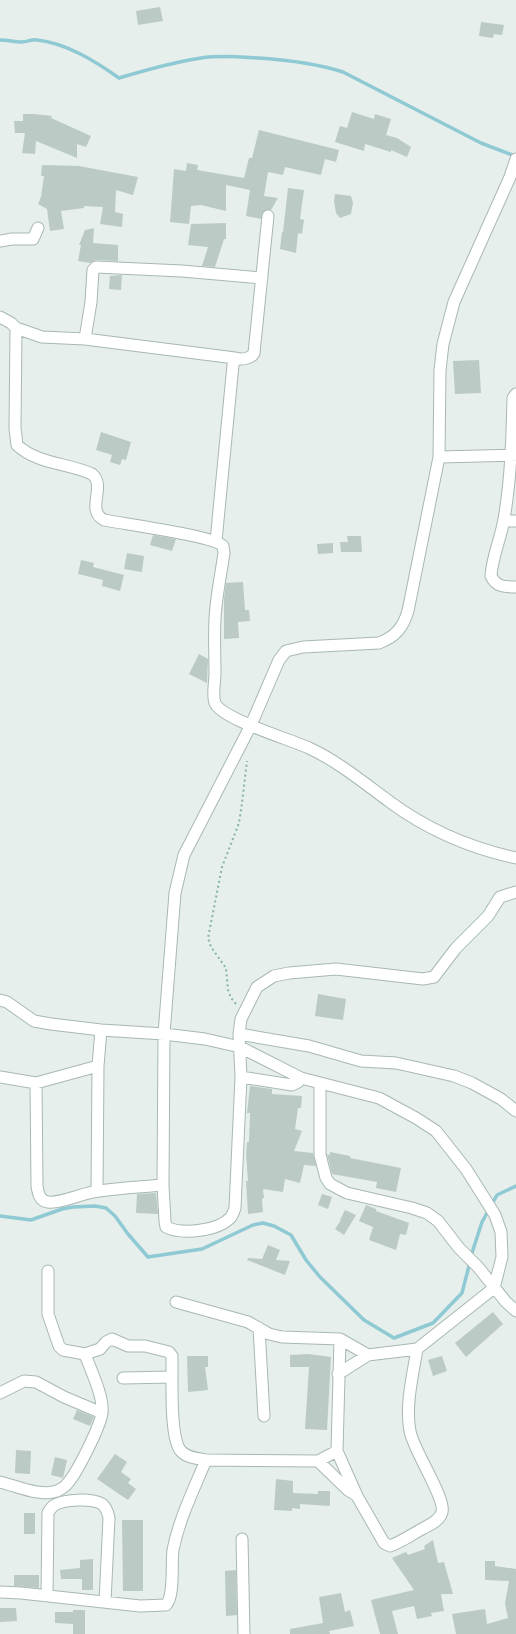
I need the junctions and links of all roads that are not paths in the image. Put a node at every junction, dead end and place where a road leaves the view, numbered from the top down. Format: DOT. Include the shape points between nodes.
graph roads {
  1 [pos="516,159"];
  2 [pos="268,216"];
  3 [pos="38,228"];
  4 [pos="0,241"];
  5 [pos="262,278"];
  6 [pos="0,317"];
  7 [pos="16,328"];
  8 [pos="85,338"];
  9 [pos="235,358"];
  10 [pos="516,394"];
  11 [pos="514,455"];
  12 [pos="439,457"];
  13 [pos="504,521"];
  14 [pos="516,521"];
  15 [pos="216,541"];
  16 [pos="516,586"];
  17 [pos="251,725"];
  18 [pos="516,858"];
  19 [pos="516,892"];
  20 [pos="0,1000"];
  21 [pos="101,1030"];
  22 [pos="164,1034"];
  23 [pos="239,1034"];
  24 [pos="240,1047"];
  25 [pos="98,1066"];
  26 [pos="0,1076"];
  27 [pos="241,1077"];
  28 [pos="301,1078"];
  29 [pos="320,1083"];
  30 [pos="36,1084"];
  31 [pos="516,1111"];
  32 [pos="163,1185"];
  33 [pos="97,1191"];
  34 [pos="48,1271"];
  35 [pos="494,1288"];
  36 [pos="176,1302"];
  37 [pos="516,1311"];
  38 [pos="259,1328"];
  39 [pos="340,1339"];
  40 [pos="417,1349"];
  41 [pos="85,1354"];
  42 [pos="368,1355"];
  43 [pos="338,1374"];
  44 [pos="172,1377"];
  45 [pos="123,1378"];
  46 [pos="0,1393"];
  47 [pos="102,1413"];
  48 [pos="264,1416"];
  49 [pos="337,1451"];
  50 [pos="206,1460"];
  51 [pos="318,1462"];
  52 [pos="0,1482"];
  53 [pos="357,1496"];
  54 [pos="242,1539"];
  55 [pos="0,1592"];
  56 [pos="47,1596"];
  57 [pos="105,1602"];
  58 [pos="244,1634"];
  1 -- 12 [label="street" via="454,302 448,324 440,370"];
  2 -- 5 [label="street"];
  3 -- 4 [label="street" via="33,239"];
  5 -- 8 [label="street" via="182,270 96,267 93,270"];
  5 -- 9 [label="street" via="254,353 247,358"];
  6 -- 7 [label="street"];
  7 -- 8 [label="street" via="42,337"];
  7 -- 15 [label="street" via="17,445 39,458 92,474 98,484 96,511 104,520"];
  8 -- 9 [label="street"];
  9 -- 15 [label="street"];
  10 -- 11 [label="street" via="513,398"];
  11 -- 12 [label="street"];
  11 -- 13 [label="street"];
  12 -- 17 [label="street" via="408,611 397,634 379,643 286,650 279,660"];
  13 -- 14 [label="street"];
  13 -- 16 [label="street" via="491,576 499,586"];
  15 -- 17 [label="street" via="222,544 224,553 214,617 215,704 228,716"];
  17 -- 18 [label="street" via="310,748 445,836 483,850"];
  17 -- 22 [label="street" via="184,855 175,893"];
  19 -- 23 [label="street" via="500,897 488,916 456,948 434,977 423,979 336,969 274,976 253,993 241,1018"];
  20 -- 21 [label="street" via="34,1021"];
  21 -- 22 [label="street"];
  21 -- 25 [label="street"];
  22 -- 24 [label="street"];
  22 -- 32 [label="street"];
  23 -- 24 [label="street"];
  23 -- 31 [label="street" via="309,1046 361,1061 396,1063 454,1076 501,1099"];
  24 -- 27 [label="street"];
  24 -- 28 [label="street"];
  25 -- 30 [label="street"];
  25 -- 33 [label="street"];
  26 -- 30 [label="street"];
  27 -- 28 [label="street" via="292,1085"];
  27 -- 32 [label="street" via="235,1208 231,1216 224,1223 214,1227 172,1230 166,1227"];
  28 -- 29 [label="street"];
  29 -- 35 [label="street" via="379,1098 436,1131 454,1152 492,1210 501,1232 502,1257"];
  29 -- 35 [label="street" via="320,1155 330,1184 347,1193 427,1213 438,1220"];
  30 -- 33 [label="street" via="37,1186 41,1198 48,1203"];
  32 -- 33 [label="street"];
  34 -- 41 [label="street" via="48,1314 59,1346 63,1350"];
  35 -- 37 [label="street"];
  35 -- 40 [label="street"];
  36 -- 38 [label="street" via="248,1322"];
  38 -- 39 [label="street" via="282,1337"];
  38 -- 48 [label="street"];
  39 -- 42 [label="street"];
  39 -- 43 [label="street"];
  40 -- 42 [label="street"];
  40 -- 53 [label="street" via="408,1416 410,1432 442,1501 442,1512 438,1520 390,1546 380,1537"];
  41 -- 44 [label="street" via="100,1349 112,1339 128,1346 145,1346 169,1352 172,1356"];
  41 -- 47 [label="street" via="102,1401"];
  42 -- 43 [label="street"];
  43 -- 49 [label="street"];
  44 -- 45 [label="street"];
  44 -- 50 [label="street" via="175,1438 181,1450 188,1456"];
  46 -- 47 [label="street" via="24,1381 36,1382"];
  47 -- 52 [label="street" via="93,1438 66,1485 55,1491 35,1491"];
  49 -- 51 [label="street"];
  49 -- 53 [label="street"];
  50 -- 51 [label="street"];
  50 -- 57 [label="street" via="177,1532 169,1601 161,1606"];
  51 -- 53 [label="street"];
  54 -- 58 [label="street"];
  55 -- 56 [label="street"];
  56 -- 57 [label="street"];
  56 -- 57 [label="street" via="48,1514 57,1504 82,1500 102,1504 109,1518"];
}
